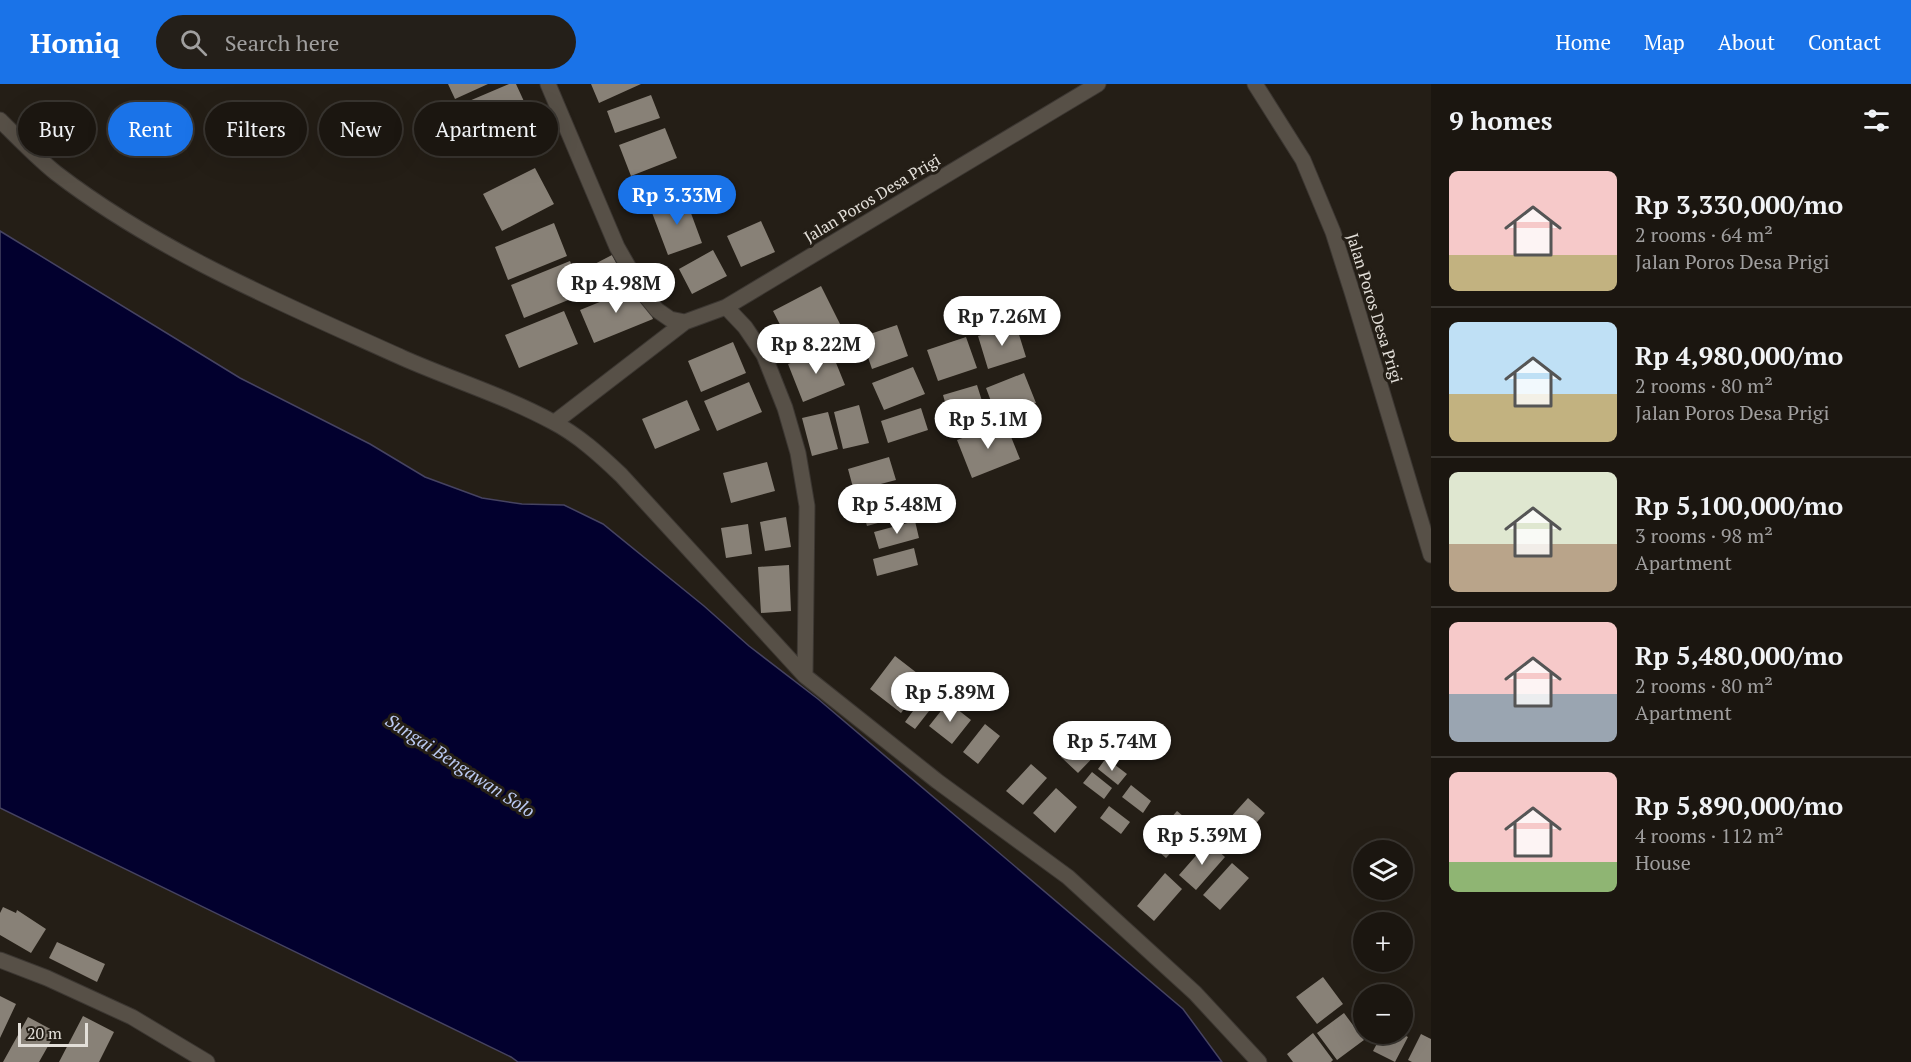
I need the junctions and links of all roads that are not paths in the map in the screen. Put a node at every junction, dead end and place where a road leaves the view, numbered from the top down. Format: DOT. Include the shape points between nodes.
graph roads {
  1 [pos="548,84"];
  2 [pos="1098,84"];
  3 [pos="1255,84"];
  4 [pos="0,120"];
  5 [pos="726,307"];
  6 [pos="685,322"];
  7 [pos="555,423"];
  8 [pos="1431,555"];
  9 [pos="805,676"];
  10 [pos="0,960"];
  11 [pos="207,1062"];
  12 [pos="1259,1062"];
  1 -- 6 [label="street" via="617,247 644,294 670,319"];
  2 -- 5 [label="street, Jalan Poros Desa Prigi"];
  3 -- 8 [label="street, Jalan Poros Desa Prigi" via="1303,160 1333,232"];
  4 -- 7 [label="street" via="55,172 127,223 278,302"];
  5 -- 6 [label="street, Jalan Poros Desa Prigi"];
  5 -- 9 [label="street" via="764,355 798,453 807,506"];
  6 -- 7 [label="street, Jalan Poros Desa Prigi"];
  7 -- 9 [label="street" via="592,448 621,475"];
  9 -- 12 [label="street" via="937,781 1068,877 1195,993"];
  10 -- 11 [label="street" via="132,1017"];
}
